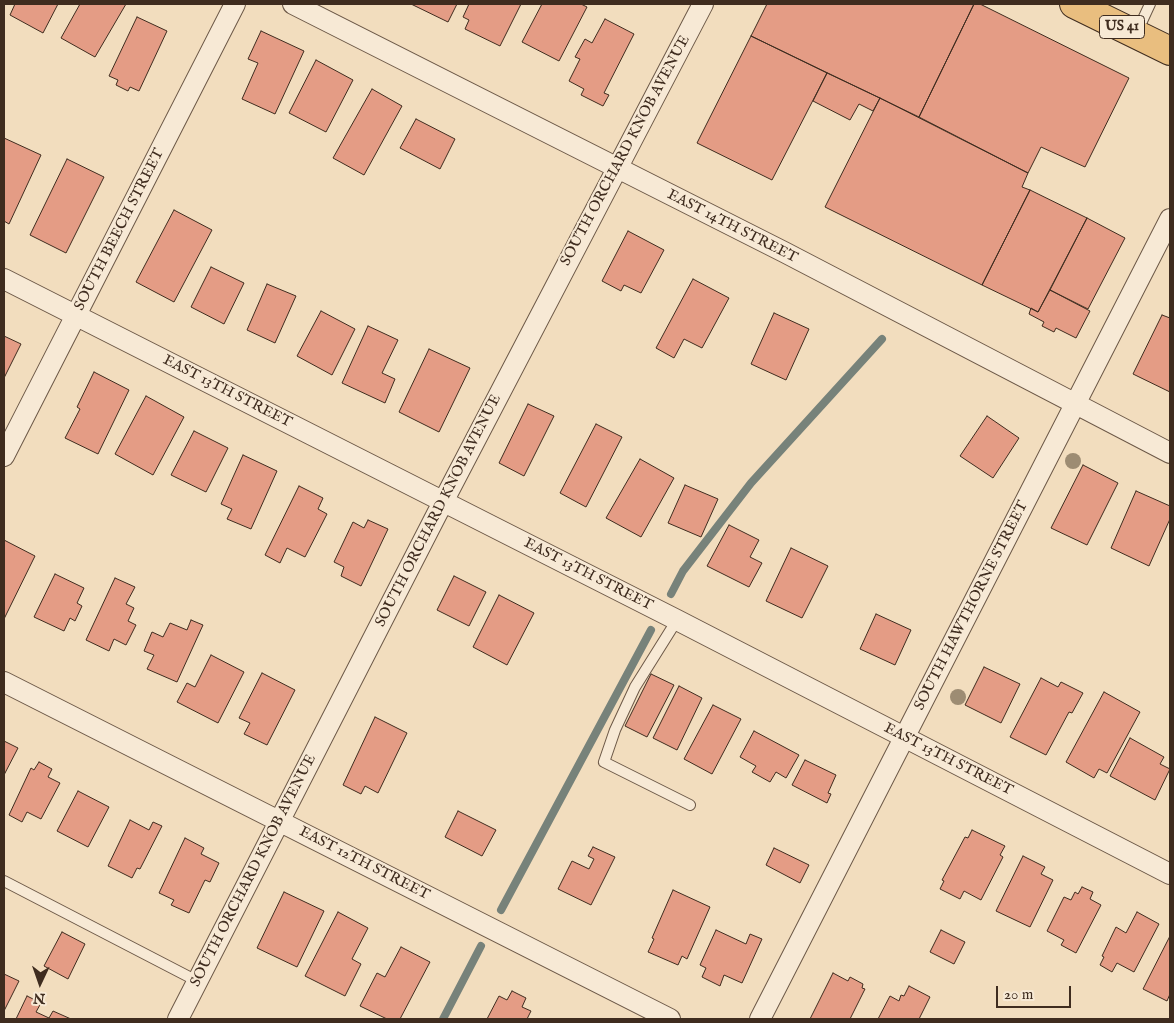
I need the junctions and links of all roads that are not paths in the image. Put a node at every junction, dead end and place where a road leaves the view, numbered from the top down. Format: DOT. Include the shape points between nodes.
graph roads {
  1 [pos="235,4"];
  2 [pos="293,4"];
  3 [pos="704,4"];
  4 [pos="1074,4"];
  5 [pos="1150,4"];
  6 [pos="1136,34"];
  7 [pos="1170,51"];
  8 [pos="617,169"];
  9 [pos="1170,219"];
  10 [pos="4,279"];
  11 [pos="76,315"];
  12 [pos="1076,404"];
  13 [pos="1170,453"];
  14 [pos="4,456"];
  15 [pos="443,502"];
  16 [pos="677,620"];
  17 [pos="4,682"];
  18 [pos="905,737"];
  19 [pos="690,805"];
  20 [pos="279,821"];
  21 [pos="1170,874"];
  22 [pos="4,881"];
  23 [pos="197,981"];
  24 [pos="178,1019"];
  25 [pos="670,1019"];
  26 [pos="760,1019"];
  1 -- 11 [label="street, SOUTH BEECH STREET"];
  2 -- 8 [label="street, EAST 14TH STREET"];
  3 -- 8 [label="street, SOUTH ORCHARD KNOB AVENUE"];
  4 -- 6 [label="main road, US 41"];
  5 -- 6 [label="lane"];
  6 -- 7 [label="main road, US 41"];
  8 -- 12 [label="street, EAST 14TH STREET"];
  8 -- 15 [label="street, SOUTH ORCHARD KNOB AVENUE"];
  9 -- 12 [label="street, SOUTH HAWTHORNE STREET"];
  10 -- 11 [label="street, EAST 13TH STREET"];
  11 -- 14 [label="street, SOUTH BEECH STREET"];
  11 -- 15 [label="street, EAST 13TH STREET"];
  12 -- 13 [label="street, EAST 14TH STREET"];
  12 -- 18 [label="street, SOUTH HAWTHORNE STREET"];
  15 -- 16 [label="street, EAST 13TH STREET"];
  15 -- 20 [label="street, SOUTH ORCHARD KNOB AVENUE"];
  16 -- 18 [label="street, EAST 13TH STREET"];
  16 -- 19 [label="lane" via="635,687 604,762"];
  17 -- 20 [label="street, EAST 12TH STREET"];
  18 -- 21 [label="street, EAST 13TH STREET"];
  18 -- 26 [label="street, SOUTH HAWTHORNE STREET"];
  20 -- 23 [label="street, SOUTH ORCHARD KNOB AVENUE"];
  20 -- 25 [label="street, EAST 12TH STREET"];
  22 -- 23 [label="lane"];
  23 -- 24 [label="street, SOUTH ORCHARD KNOB AVENUE"];
}
